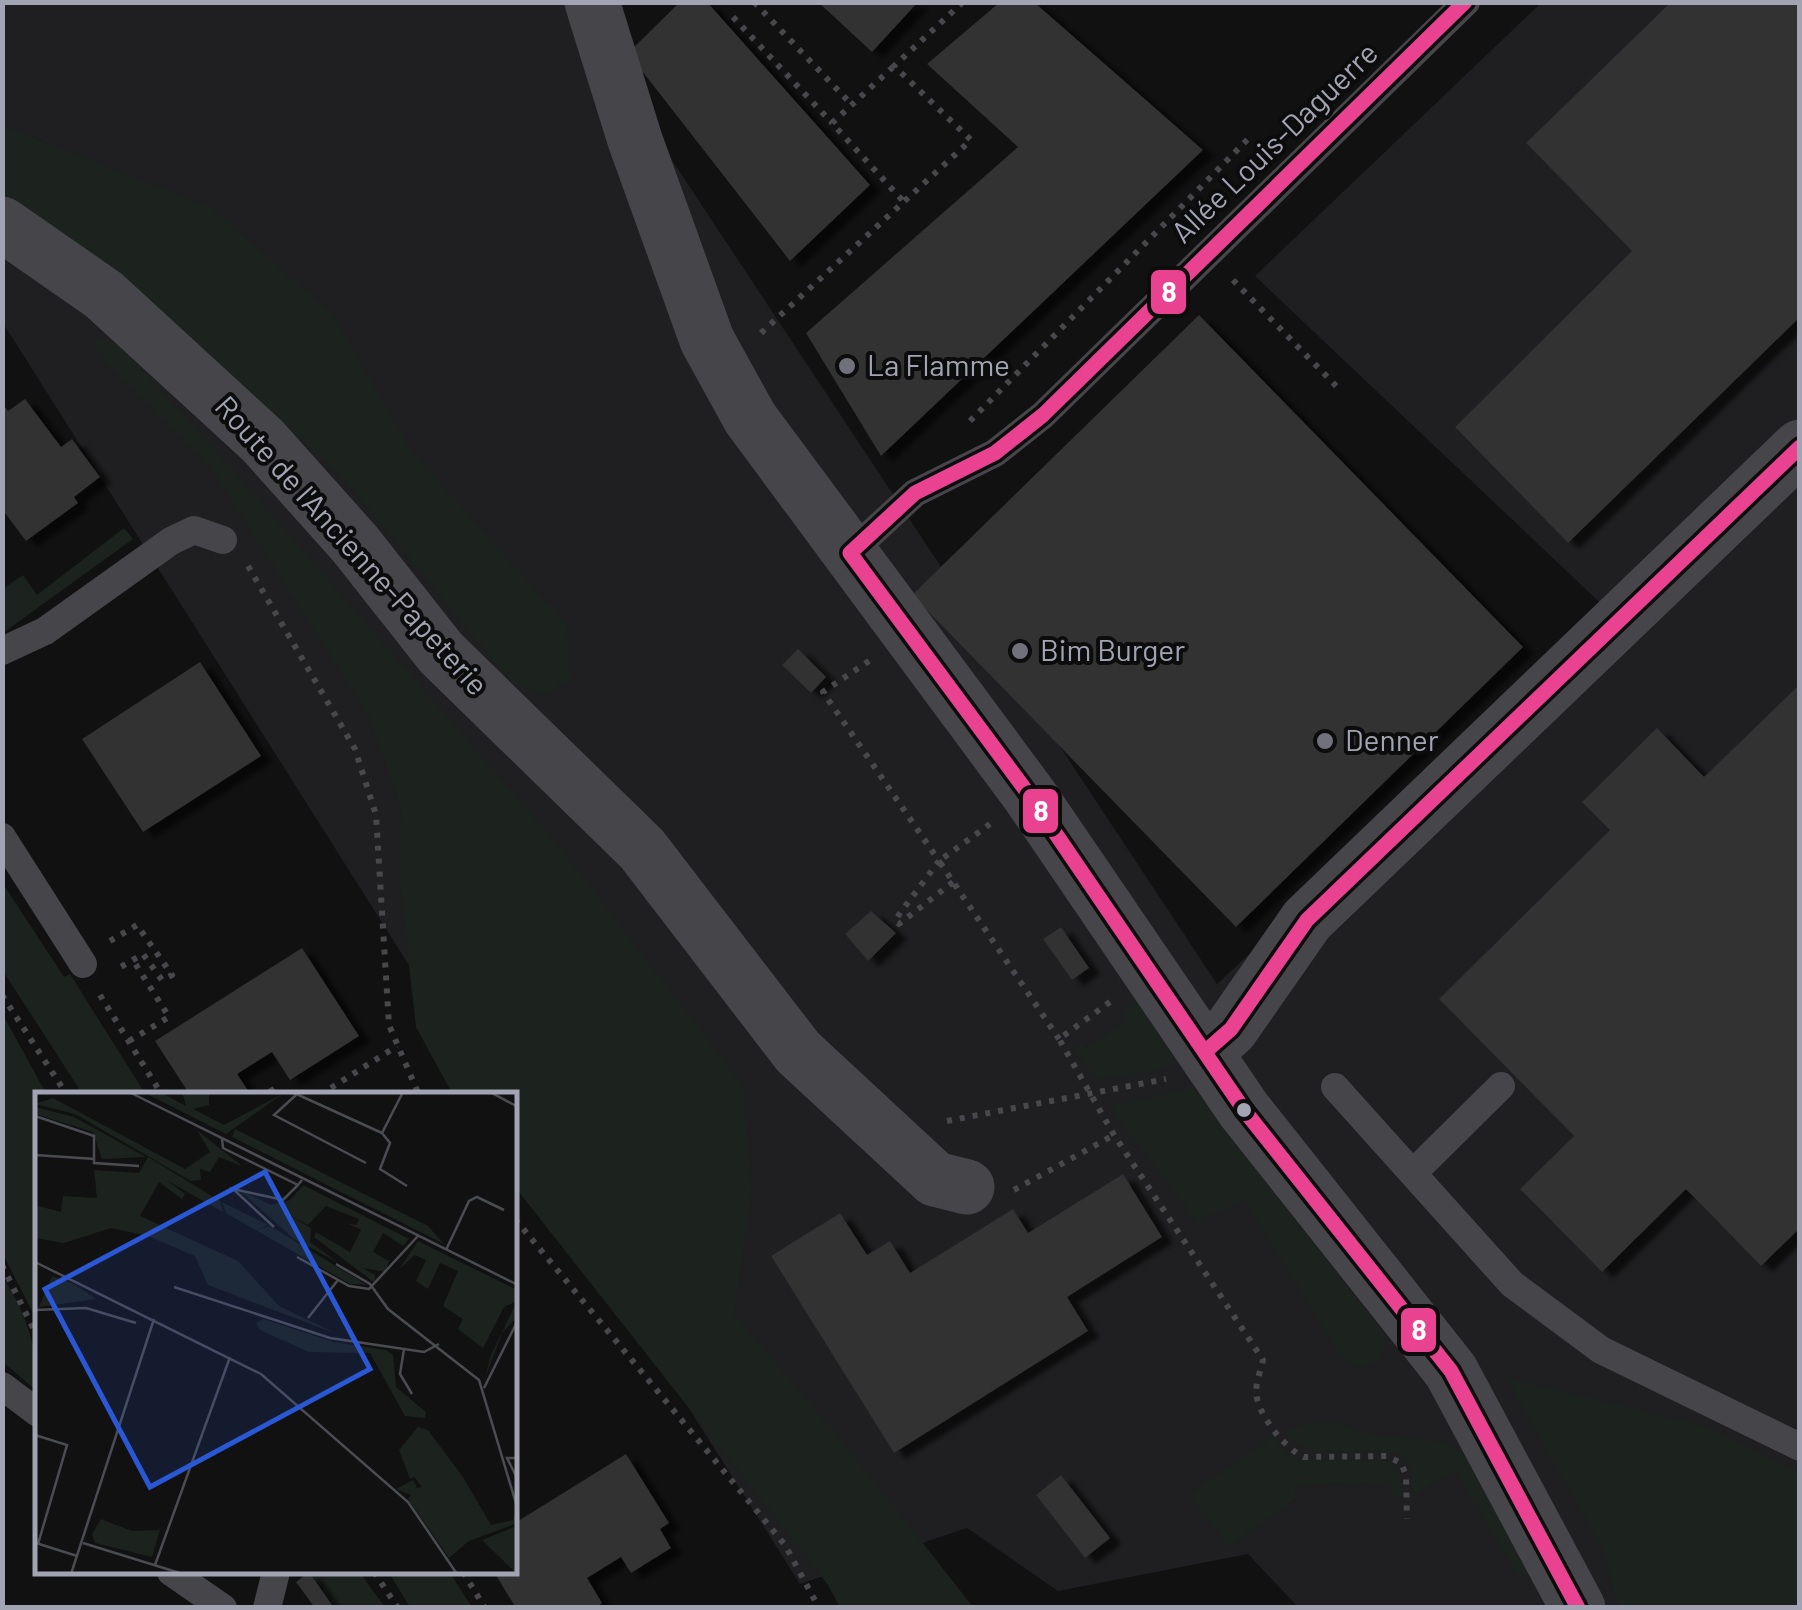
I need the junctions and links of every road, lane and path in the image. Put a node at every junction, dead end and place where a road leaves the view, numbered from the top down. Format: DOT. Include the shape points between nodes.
graph roads {
  1 [pos="592,2"];
  2 [pos="754,2"];
  3 [pos="963,2"];
  4 [pos="1466,2"];
  5 [pos="733,17"];
  6 [pos="894,66"];
  7 [pos="852,105"];
  8 [pos="832,123"];
  9 [pos="1248,139"];
  10 [pos="903,201"];
  11 [pos="2,224"];
  12 [pos="1208,254"];
  13 [pos="718,360"];
  14 [pos="1341,391"];
  15 [pos="968,424"];
  16 [pos="1800,447"];
  17 [pos="223,540"];
  18 [pos="850,553"];
  19 [pos="907,634"];
  20 [pos="2,651"];
  21 [pos="1030,796"];
  22 [pos="2,838"];
  23 [pos="939,861"];
  24 [pos="953,882"];
  25 [pos="132,960"];
  26 [pos="90,971"];
  27 [pos="1152,972"];
  28 [pos="2,995"];
  29 [pos="1059,1040"];
  30 [pos="128,1041"];
  31 [pos="397,1046"];
  32 [pos="1206,1051"];
  33 [pos="1500,1086"];
  34 [pos="1336,1087"];
  35 [pos="65,1092"];
  36 [pos="160,1092"];
  37 [pos="325,1092"];
  38 [pos="418,1092"];
  39 [pos="1092,1093"];
  40 [pos="887,1133"];
  41 [pos="1114,1135"];
  42 [pos="1412,1173"];
  43 [pos="967,1187"];
  44 [pos="518,1223"];
  45 [pos="2,1264"];
  46 [pos="35,1332"];
  47 [pos="2,1386"];
  48 [pos="35,1411"];
  49 [pos="1800,1447"];
  50 [pos="1406,1519"];
  51 [pos="175,1575"];
  52 [pos="275,1575"];
  53 [pos="378,1575"];
  54 [pos="465,1575"];
  55 [pos="223,1608"];
  56 [pos="267,1608"];
  57 [pos="398,1608"];
  58 [pos="485,1608"];
  59 [pos="819,1608"];
  60 [pos="1578,1608"];
  1 -- 13 [label="street" via="635,140"];
  2 -- 7 [label="path"];
  3 -- 6 [label="path"];
  4 -- 12 [label="lane, Allée Louis-Daguerre"];
  5 -- 8 [label="path"];
  6 -- 7 [label="path"];
  6 -- 10 [label="path" via="971,140"];
  7 -- 8 [label="path"];
  8 -- 10 [label="path"];
  9 -- 15 [label="path"];
  10 -- 13 [label="path" via="752,341"];
  11 -- 40 [label="street, Route de l'Ancienne-Papeterie" via="104,295 264,441 356,544 440,654 642,849 798,1052"];
  12 -- 14 [label="path"];
  12 -- 18 [label="lane, Allée Louis-Daguerre" via="1043,415 995,453 915,493"];
  13 -- 18 [label="street" via="750,418"];
  16 -- 32 [label="street" via="1307,920 1232,1029"];
  17 -- 20 [label="lane" via="194,530 171,541 45,630"];
  17 -- 31 [label="path" via="254,572 356,749 376,814 382,973"];
  18 -- 19 [label="street"];
  19 -- 21 [label="street"];
  19 -- 23 [label="path" via="823,692"];
  21 -- 23 [label="path"];
  21 -- 27 [label="street"];
  22 -- 26 [label="lane"];
  23 -- 24 [label="path"];
  23 -- 24 [label="path" via="894,920 898,924"];
  24 -- 29 [label="path"];
  25 -- 26 [label="path"];
  25 -- 26 [label="path" via="143,954 162,980 172,975 136,926"];
  25 -- 30 [label="path" via="169,1017"];
  26 -- 30 [label="path"];
  27 -- 29 [label="path"];
  27 -- 32 [label="street"];
  28 -- 35 [label="path"];
  29 -- 39 [label="path"];
  30 -- 36 [label="path"];
  31 -- 37 [label="path"];
  31 -- 38 [label="path"];
  32 -- 39 [label="path" via="1165,1080"];
  32 -- 60 [label="street" via="1244,1110 1452,1372"];
  33 -- 42 [label="lane"];
  34 -- 42 [label="lane"];
  39 -- 40 [label="path"];
  39 -- 41 [label="path"];
  40 -- 43 [label="street, Route de l'Ancienne-Papeterie" via="936,1178"];
  41 -- 43 [label="path" via="1002,1196"];
  41 -- 50 [label="path" via="1263,1360 1256,1394 1283,1441 1304,1457 1387,1456 1400,1463"];
  42 -- 49 [label="lane" via="1512,1284 1601,1350"];
  44 -- 59 [label="path" via="785,1544"];
  45 -- 46 [label="path"];
  47 -- 48 [label="lane"];
  51 -- 55 [label="lane"];
  52 -- 56 [label="lane"];
  53 -- 57 [label="path"];
  54 -- 58 [label="path"];
}
